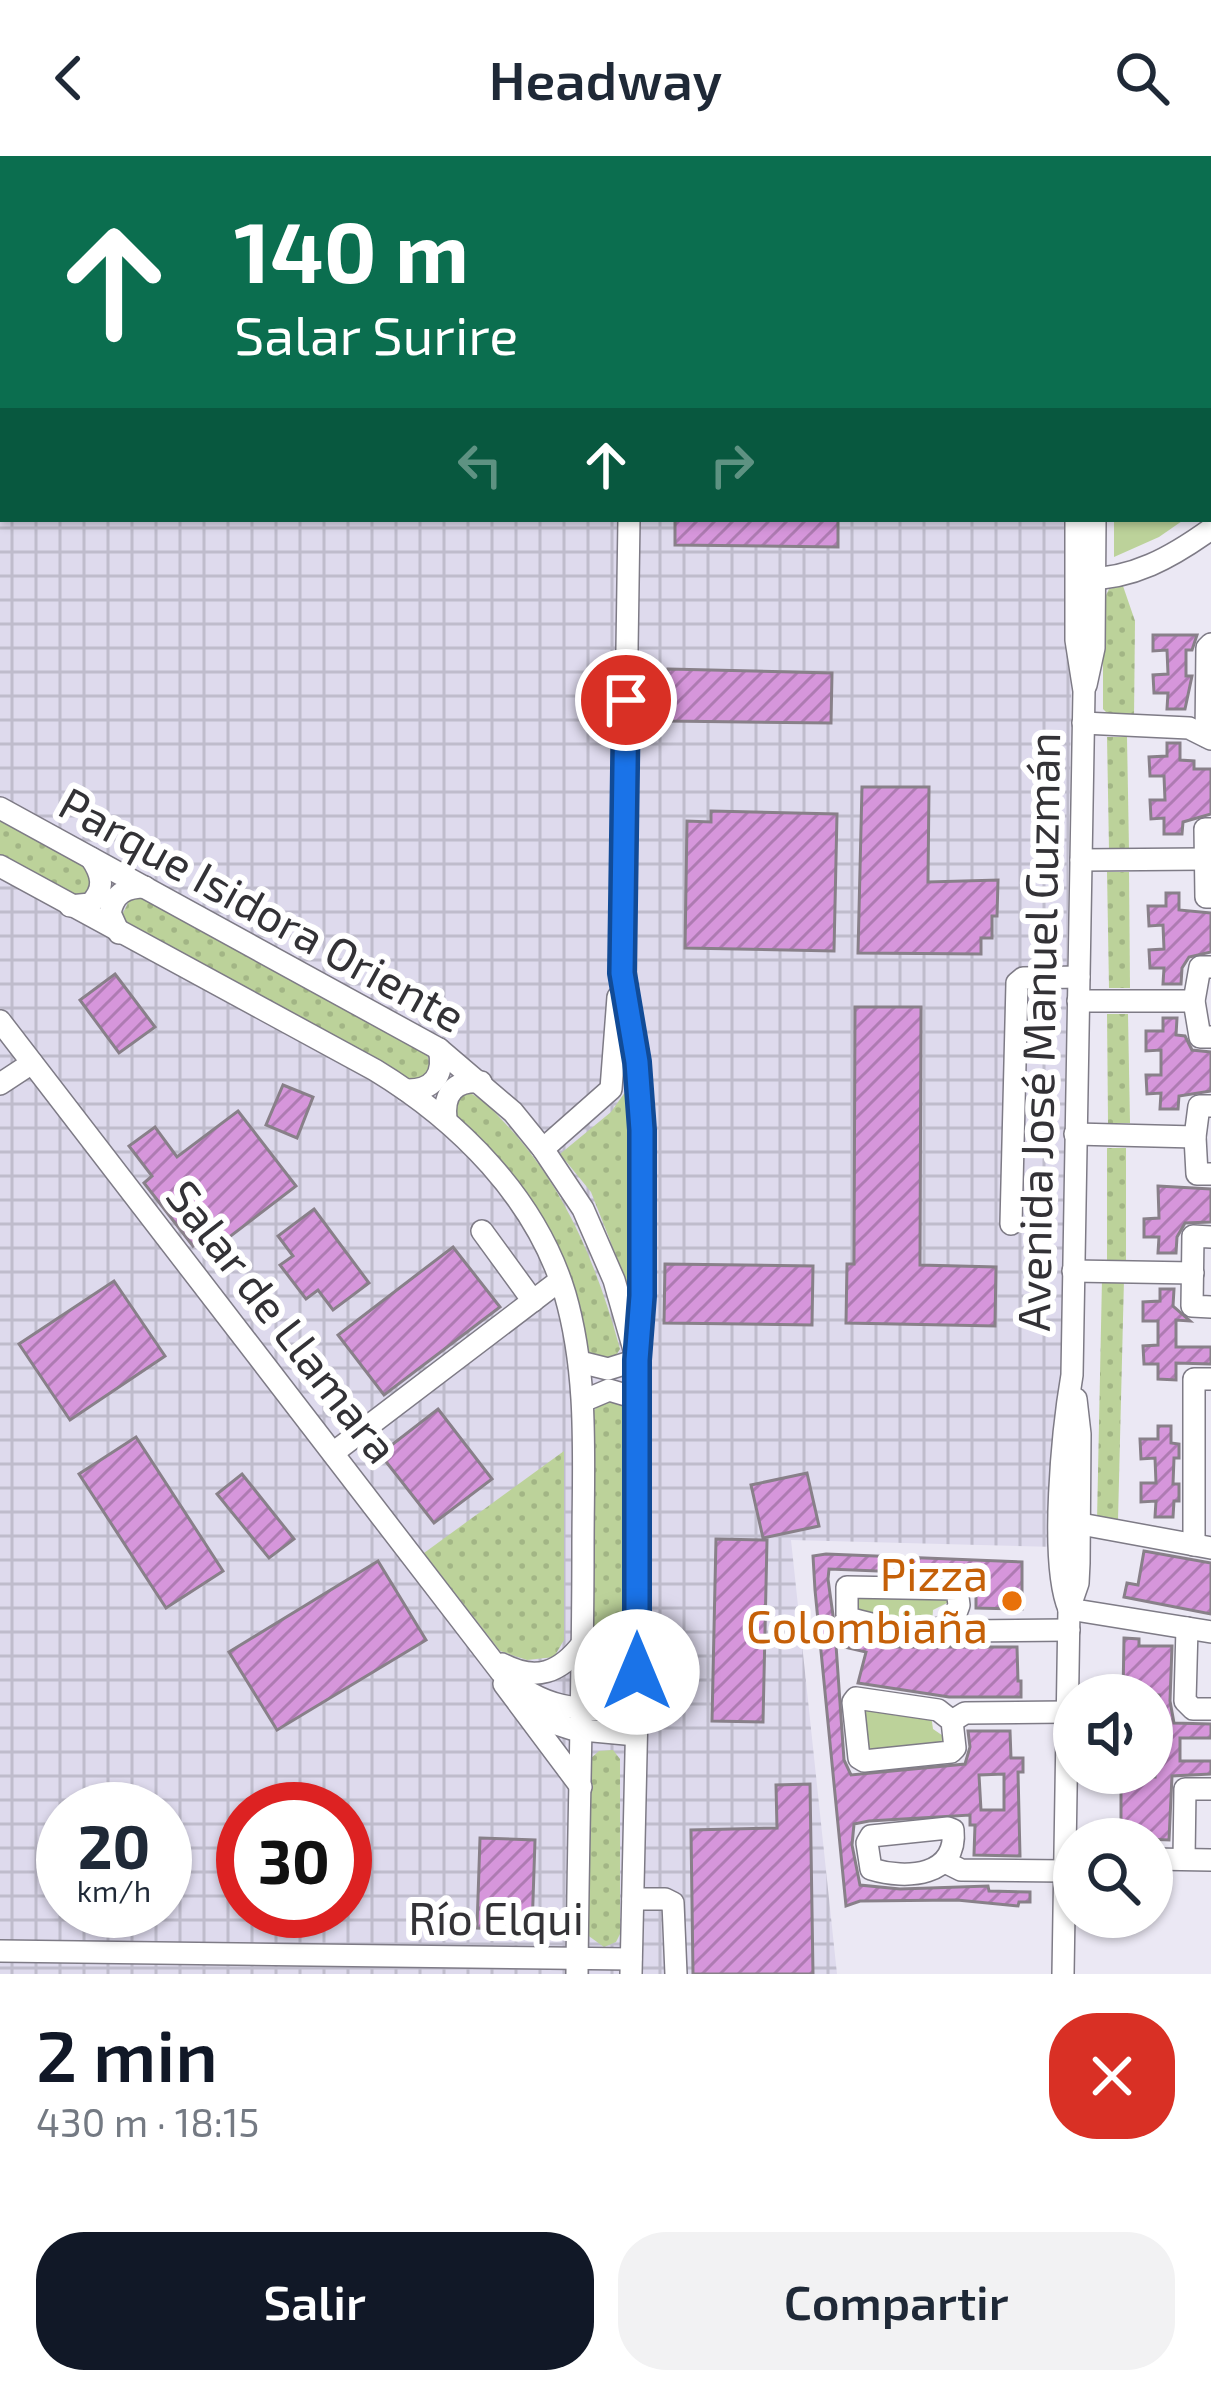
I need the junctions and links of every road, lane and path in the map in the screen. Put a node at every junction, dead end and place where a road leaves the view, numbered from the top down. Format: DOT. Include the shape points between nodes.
graph roads {
  1 [pos="629,522"];
  2 [pos="1076,522"];
  3 [pos="1095,522"];
  4 [pos="1211,529"];
  5 [pos="1086,579"];
  6 [pos="1211,644"];
  7 [pos="1209,687"];
  8 [pos="1084,723"];
  9 [pos="1208,737"];
  10 [pos="0,808"];
  11 [pos="1211,829"];
  12 [pos="91,858"];
  13 [pos="1204,859"];
  14 [pos="1081,860"];
  15 [pos="0,866"];
  16 [pos="146,887"];
  17 [pos="1211,897"];
  18 [pos="70,906"];
  19 [pos="119,933"];
  20 [pos="1211,967"];
  21 [pos="622,973"];
  22 [pos="1078,977"];
  23 [pos="1078,1001"];
  24 [pos="1193,1001"];
  25 [pos="0,1021"];
  26 [pos="1211,1037"];
  27 [pos="439,1049"];
  28 [pos="32,1063"];
  29 [pos="481,1082"];
  30 [pos="0,1084"];
  31 [pos="406,1090"];
  32 [pos="1211,1106"];
  33 [pos="446,1119"];
  34 [pos="1076,1134"];
  35 [pos="1195,1137"];
  36 [pos="543,1149"];
  37 [pos="1211,1174"];
  38 [pos="1011,1224"];
  39 [pos="482,1231"];
  40 [pos="1211,1237"];
  41 [pos="1073,1271"];
  42 [pos="1193,1273"];
  43 [pos="559,1281"];
  44 [pos="532,1301"];
  45 [pos="1211,1306"];
  46 [pos="637,1360"];
  47 [pos="580,1363"];
  48 [pos="1203,1379"];
  49 [pos="636,1398"];
  50 [pos="583,1401"];
  51 [pos="1203,1447"];
  52 [pos="333,1453"];
  53 [pos="1070,1522"];
  54 [pos="1203,1546"];
  55 [pos="1069,1619"];
  56 [pos="952,1624"];
  57 [pos="1187,1628"];
  58 [pos="1211,1632"];
  59 [pos="583,1643"];
  60 [pos="496,1665"];
  61 [pos="1068,1674"];
  62 [pos="1211,1709"];
  63 [pos="637,1710"];
  64 [pos="1053,1712"];
  65 [pos="528,1715"];
  66 [pos="584,1720"];
  67 [pos="952,1721"];
  68 [pos="636,1736"];
  69 [pos="581,1787"];
  70 [pos="1211,1790"];
  71 [pos="1173,1859"];
  72 [pos="1184,1859"];
  73 [pos="1211,1860"];
  74 [pos="947,1863"];
  75 [pos="1053,1863"];
  76 [pos="633,1899"];
  77 [pos="1065,1938"];
  78 [pos="0,1951"];
  79 [pos="411,1966"];
  80 [pos="577,1966"];
  81 [pos="631,1966"];
  82 [pos="676,1974"];
  83 [pos="1063,1974"];
  1 -- 21 [label="street"];
  2 -- 5 [label="street, Avenida José Manuel Guzmán"];
  3 -- 5 [label="street, Avenida José Manuel Guzmán"];
  4 -- 5 [label="street" via="1150,566"];
  5 -- 8 [label="street, Avenida José Manuel Guzmán" via="1094,648"];
  6 -- 7 [label="street"];
  7 -- 9 [label="street"];
  8 -- 9 [label="street" via="1181,727"];
  8 -- 14 [label="street, Avenida José Manuel Guzmán"];
  10 -- 12 [label="street, Parque Isidora Oriente"];
  11 -- 13 [label="street"];
  12 -- 16 [label="street, Parque Isidora Oriente"];
  12 -- 18 [label="street" via="99,892 90,904"];
  13 -- 14 [label="street"];
  13 -- 17 [label="street"];
  14 -- 22 [label="street, Avenida José Manuel Guzmán"];
  15 -- 18 [label="street"];
  16 -- 19 [label="street" via="115,898 110,913"];
  16 -- 27 [label="street, Parque Isidora Oriente"];
  18 -- 19 [label="street"];
  19 -- 31 [label="street"];
  20 -- 24 [label="street" via="1200,967"];
  21 -- 36 [label="street" via="611,1089"];
  21 -- 46 [label="street" via="642,1130"];
  22 -- 23 [label="street, Avenida José Manuel Guzmán"];
  22 -- 38 [label="street" via="1017,983"];
  23 -- 24 [label="street"];
  23 -- 34 [label="street, Avenida José Manuel Guzmán"];
  24 -- 26 [label="street" via="1200,1037"];
  25 -- 28 [label="street, Salar de Llamara"];
  27 -- 29 [label="street, Parque Isidora Oriente"];
  27 -- 31 [label="street" via="434,1082"];
  28 -- 30 [label="street"];
  28 -- 52 [label="street, Salar de Llamara"];
  29 -- 33 [label="street" via="451,1090"];
  29 -- 36 [label="street, Parque Isidora Oriente"];
  31 -- 33 [label="street"];
  32 -- 35 [label="street" via="1199,1106"];
  33 -- 43 [label="street" via="517,1199"];
  34 -- 35 [label="street"];
  34 -- 41 [label="street, Avenida José Manuel Guzmán"];
  35 -- 37 [label="street" via="1197,1174"];
  36 -- 46 [label="street, Parque Isidora Oriente" via="605,1255"];
  39 -- 44 [label="street"];
  40 -- 42 [label="street" via="1193,1236"];
  41 -- 42 [label="street"];
  41 -- 53 [label="street, Avenida José Manuel Guzmán" via="1080,1434"];
  42 -- 45 [label="street" via="1192,1306"];
  43 -- 44 [label="street"];
  43 -- 47 [label="street"];
  44 -- 52 [label="street"];
  46 -- 47 [label="street" via="608,1370"];
  46 -- 49 [label="street, Parque Isidora Oriente"];
  47 -- 50 [label="street"];
  48 -- 51 [label="street"];
  49 -- 50 [label="street" via="609,1390"];
  49 -- 63 [label="street, Parque Isidora Oriente"];
  50 -- 59 [label="street"];
  51 -- 54 [label="street"];
  52 -- 60 [label="street, Salar de Llamara"];
  53 -- 54 [label="street"];
  53 -- 55 [label="street, Avenida José Manuel Guzmán" via="1078,1582"];
  55 -- 56 [label="street" via="965,1631"];
  55 -- 57 [label="street"];
  55 -- 61 [label="street, Avenida José Manuel Guzmán"];
  56 -- 56 [label="street" via="904,1632 851,1619 847,1587 957,1589"];
  57 -- 58 [label="street"];
  57 -- 62 [label="street" via="1185,1701"];
  59 -- 60 [label="street" via="563,1665 538,1675"];
  59 -- 66 [label="street"];
  60 -- 65 [label="street, Salar de Llamara"];
  60 -- 66 [label="street, Salar de Llamara" via="542,1701"];
  63 -- 66 [label="street, Salar de Llamara"];
  63 -- 68 [label="street, Parque Isidora Oriente"];
  64 -- 67 [label="street" via="965,1713"];
  65 -- 66 [label="street, Salar de Llamara"];
  65 -- 69 [label="street"];
  66 -- 68 [label="street, Salar de Llamara"];
  66 -- 69 [label="street"];
  67 -- 67 [label="street" via="938,1710 853,1702 864,1761 951,1752"];
  68 -- 76 [label="street, Parque Isidora Oriente"];
  69 -- 80 [label="street"];
  70 -- 72 [label="street" via="1185,1790"];
  71 -- 72 [label="street"];
  72 -- 73 [label="street"];
  74 -- 75 [label="street" via="961,1870"];
  76 -- 81 [label="street, Parque Isidora Oriente"];
  76 -- 82 [label="street" via="673,1903"];
  77 -- 83 [label="street, Avenida José Manuel Guzmán"];
  78 -- 79 [label="street, Río Elqui"];
  79 -- 80 [label="street, Río Elqui"];
  80 -- 81 [label="street, Río Elqui"];
}
